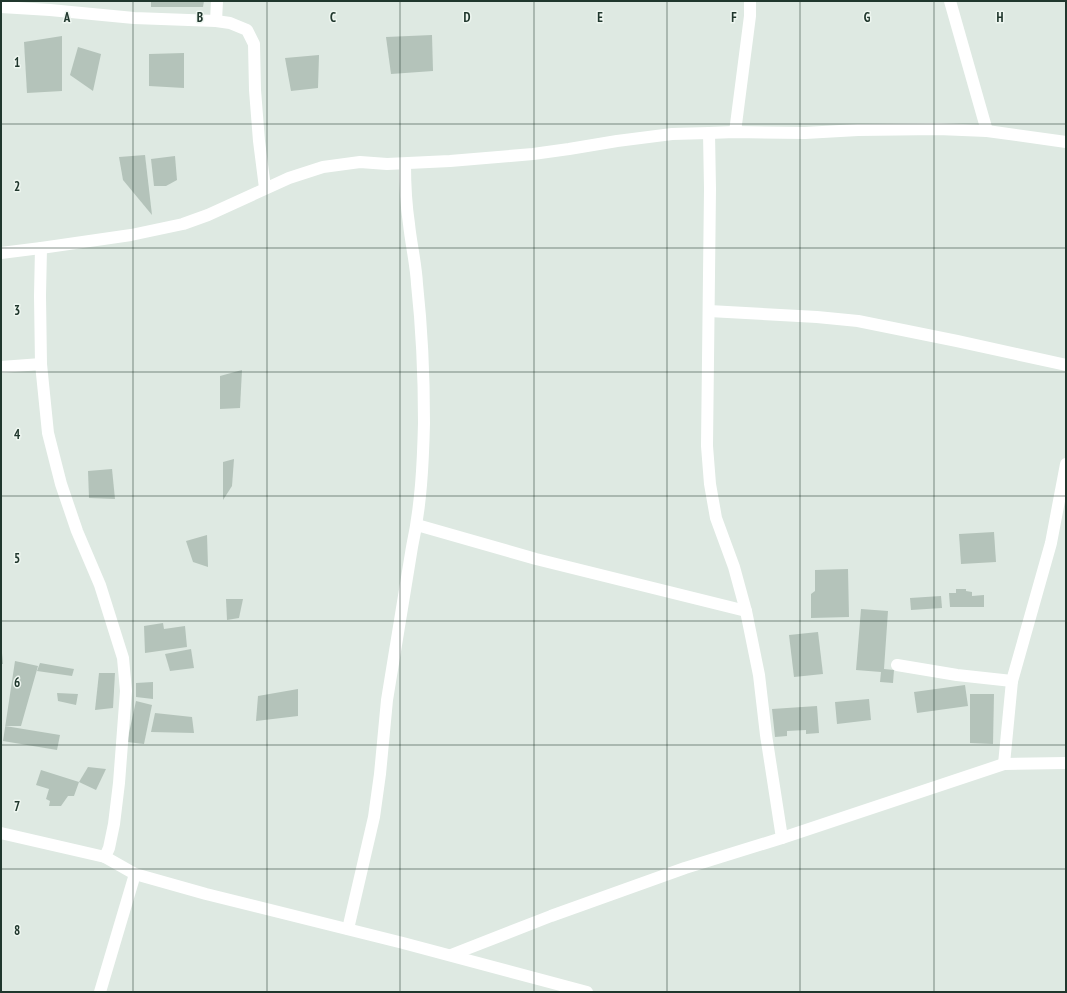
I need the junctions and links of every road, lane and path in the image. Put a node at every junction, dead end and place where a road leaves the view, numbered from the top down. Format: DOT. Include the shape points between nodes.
graph roads {
  1 [pos="217,1"];
  2 [pos="750,1"];
  3 [pos="950,1"];
  4 [pos="1,7"];
  5 [pos="216,22"];
  6 [pos="987,131"];
  7 [pos="735,132"];
  8 [pos="709,133"];
  9 [pos="1066,142"];
  10 [pos="405,164"];
  11 [pos="265,188"];
  12 [pos="41,248"];
  13 [pos="1,253"];
  14 [pos="709,311"];
  15 [pos="42,364"];
  16 [pos="1066,365"];
  17 [pos="1,367"];
  18 [pos="1066,464"];
  19 [pos="417,525"];
  20 [pos="746,611"];
  21 [pos="897,665"];
  22 [pos="1012,681"];
  23 [pos="1066,763"];
  24 [pos="1004,764"];
  25 [pos="1,832"];
  26 [pos="782,838"];
  27 [pos="105,857"];
  28 [pos="135,874"];
  29 [pos="348,929"];
  30 [pos="451,955"];
  31 [pos="100,992"];
  32 [pos="587,992"];
  1 -- 5 [label="street"];
  2 -- 7 [label="street"];
  3 -- 6 [label="street"];
  4 -- 5 [label="street"];
  5 -- 11 [label="street" via="230,23 246,30 254,44 256,105"];
  6 -- 7 [label="street" via="938,129 804,133"];
  6 -- 9 [label="street"];
  7 -- 8 [label="street"];
  8 -- 10 [label="street" via="672,134 533,154"];
  8 -- 14 [label="street"];
  10 -- 11 [label="street" via="360,162 322,167"];
  10 -- 19 [label="street" via="422,336 424,452"];
  11 -- 12 [label="street" via="183,224 131,235"];
  12 -- 13 [label="street"];
  12 -- 15 [label="street"];
  14 -- 16 [label="street" via="858,321"];
  14 -- 20 [label="street" via="707,446 710,484 716,518 734,567"];
  15 -- 17 [label="street"];
  15 -- 27 [label="street" via="48,433 61,484 77,531 100,585 123,658 126,691 119,783 114,824"];
  18 -- 22 [label="street" via="1051,543"];
  19 -- 20 [label="street" via="536,559"];
  19 -- 29 [label="street" via="387,700 374,817"];
  20 -- 26 [label="street" via="759,675"];
  21 -- 22 [label="street"];
  22 -- 24 [label="street"];
  23 -- 24 [label="street"];
  24 -- 26 [label="street"];
  25 -- 27 [label="street"];
  26 -- 30 [label="street" via="620,890"];
  27 -- 28 [label="street"];
  28 -- 29 [label="street"];
  28 -- 31 [label="street"];
  29 -- 30 [label="street"];
  30 -- 32 [label="street"];
}
